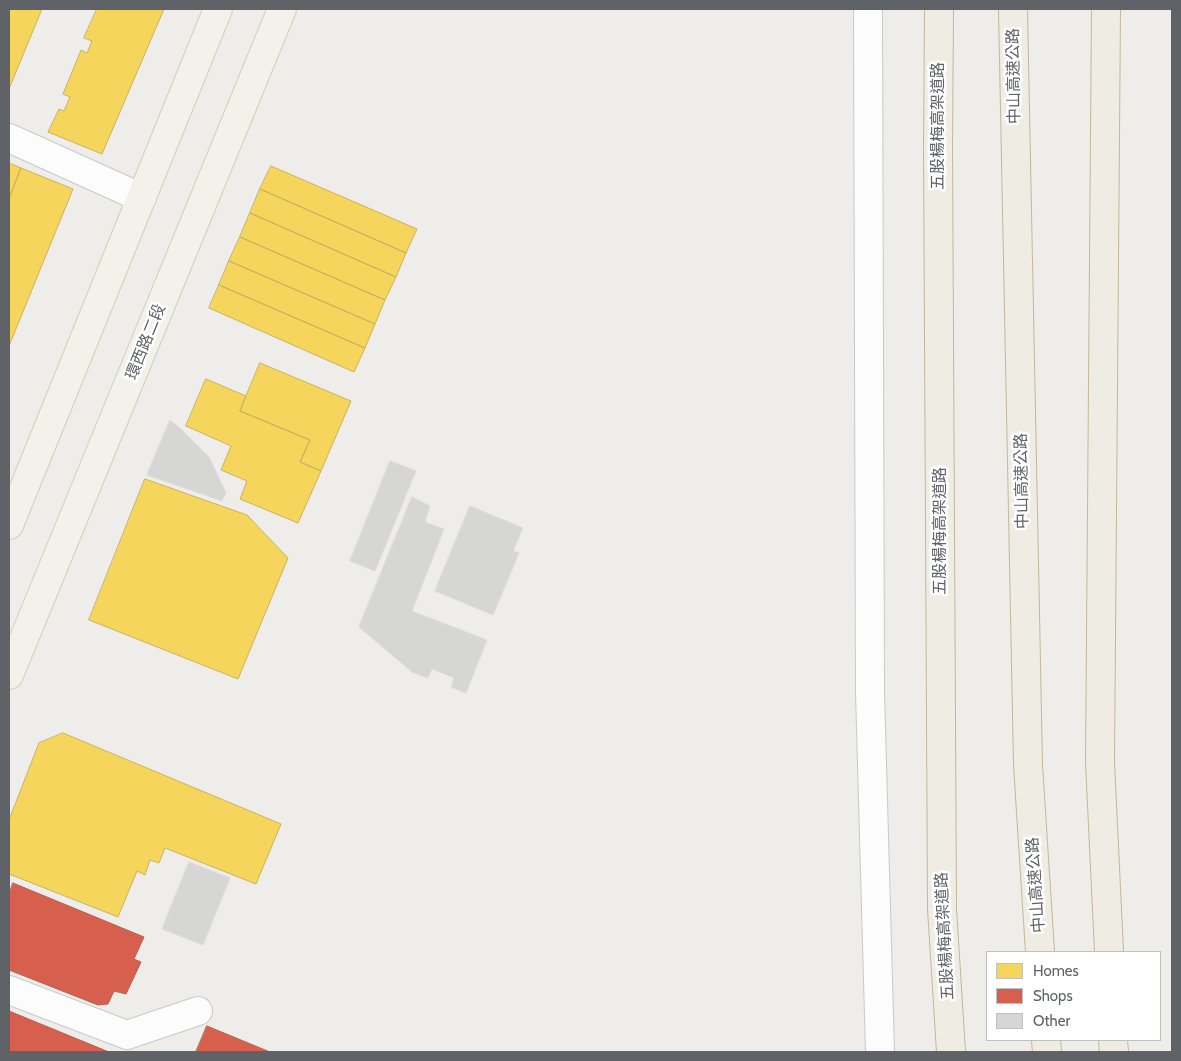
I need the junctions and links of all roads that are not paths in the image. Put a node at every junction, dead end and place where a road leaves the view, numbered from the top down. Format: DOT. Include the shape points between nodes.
graph roads {
  1 [pos="218,9"];
  2 [pos="282,9"];
  3 [pos="868,9"];
  4 [pos="939,9"];
  5 [pos="1013,9"];
  6 [pos="1106,9"];
  7 [pos="9,138"];
  8 [pos="142,198"];
  9 [pos="9,525"];
  10 [pos="9,675"];
  11 [pos="1040,951"];
  12 [pos="1109,951"];
  13 [pos="9,990"];
  14 [pos="198,1011"];
  15 [pos="880,1052"];
  16 [pos="951,1052"];
  1 -- 8 [label="main road"];
  2 -- 10 [label="main road, 環西路二段"];
  3 -- 15 [label="lane" via="870,692"];
  4 -- 16 [label="highway, 五股楊梅高架道路" via="942,909"];
  5 -- 11 [label="highway, 中山高速公路" via="1028,764"];
  6 -- 12 [label="highway" via="1100,762"];
  7 -- 8 [label="lane"];
  8 -- 9 [label="main road"];
  13 -- 14 [label="lane" via="127,1036"];
}
